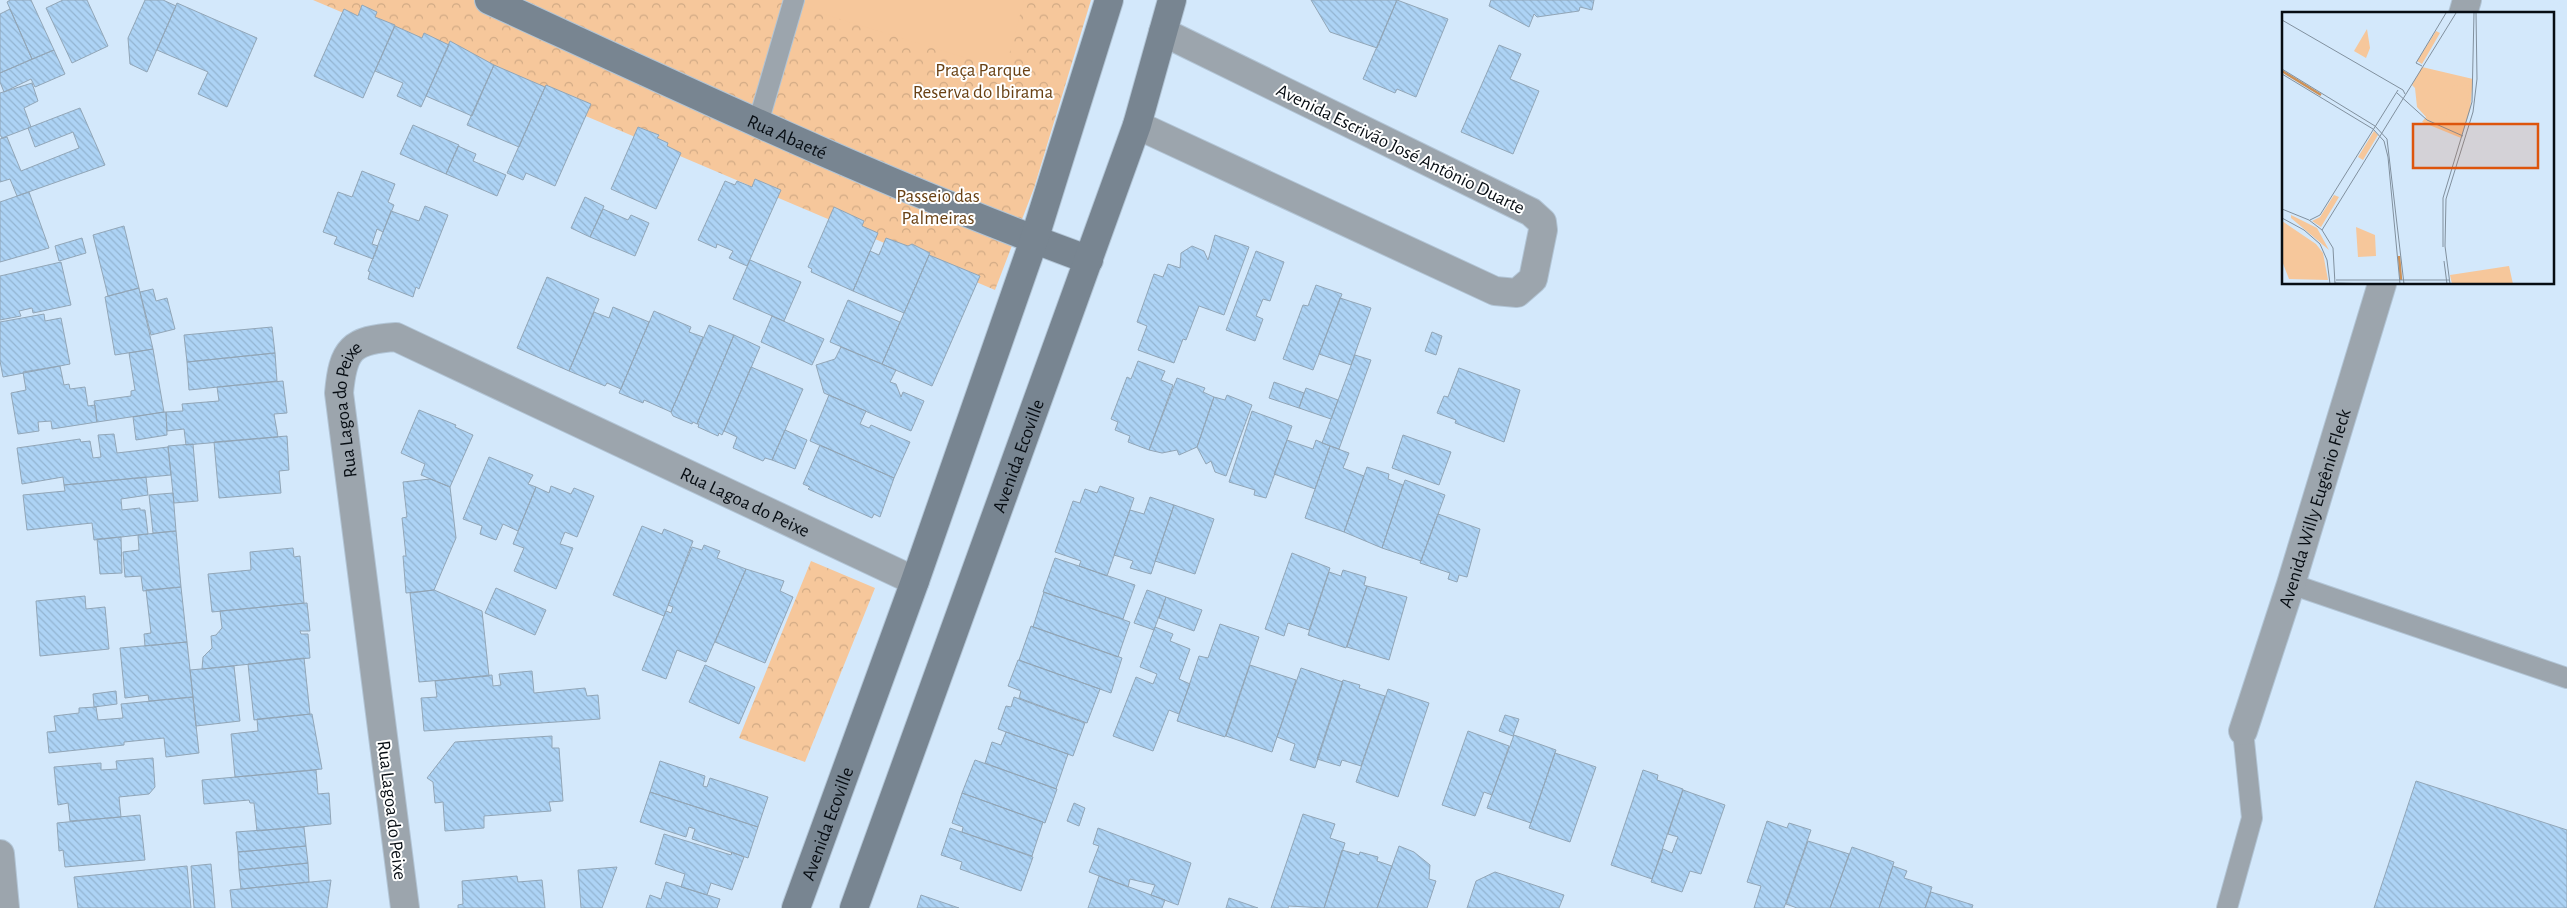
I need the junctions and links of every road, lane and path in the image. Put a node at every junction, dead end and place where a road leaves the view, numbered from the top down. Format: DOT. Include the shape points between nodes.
graph roads {
  1 [pos="489,0"];
  2 [pos="794,0"];
  3 [pos="1109,0"];
  4 [pos="1172,0"];
  5 [pos="1163,32"];
  6 [pos="758,123"];
  7 [pos="1137,125"];
  8 [pos="1034,240"];
  9 [pos="1089,260"];
  10 [pos="2382,285"];
  11 [pos="916,581"];
  12 [pos="2291,584"];
  13 [pos="2567,678"];
  14 [pos="2243,731"];
  15 [pos="0,854"];
  16 [pos="5,908"];
  17 [pos="405,908"];
  18 [pos="796,908"];
  19 [pos="854,908"];
  20 [pos="2227,908"];
  1 -- 6 [label="street, Rua Abaeté"];
  2 -- 6 [label="lane"];
  3 -- 8 [label="street, Avenida Ecoville"];
  4 -- 5 [label="street, Avenida Ecoville"];
  5 -- 7 [label="street, Avenida Ecoville"];
  5 -- 7 [label="street, Avenida Escrivão José Antônio Duarte" via="1531,212 1542,222 1543,230 1533,279 1517,293 1495,291"];
  6 -- 8 [label="street, Rua Abaeté"];
  7 -- 9 [label="street, Avenida Ecoville"];
  8 -- 9 [label="street, Rua Abaeté"];
  8 -- 11 [label="street, Avenida Ecoville"];
  9 -- 19 [label="street, Avenida Ecoville"];
  10 -- 12 [label="street, Avenida Willy Eugênio Fleck"];
  11 -- 17 [label="street, Rua Lagoa do Peixe" via="396,337 370,338 349,351 341,370 339,394"];
  11 -- 18 [label="street, Avenida Ecoville"];
  12 -- 13 [label="lane"];
  12 -- 14 [label="street, Avenida Willy Eugênio Fleck"];
  14 -- 20 [label="lane" via="2252,818"];
  15 -- 16 [label="street"];
}
